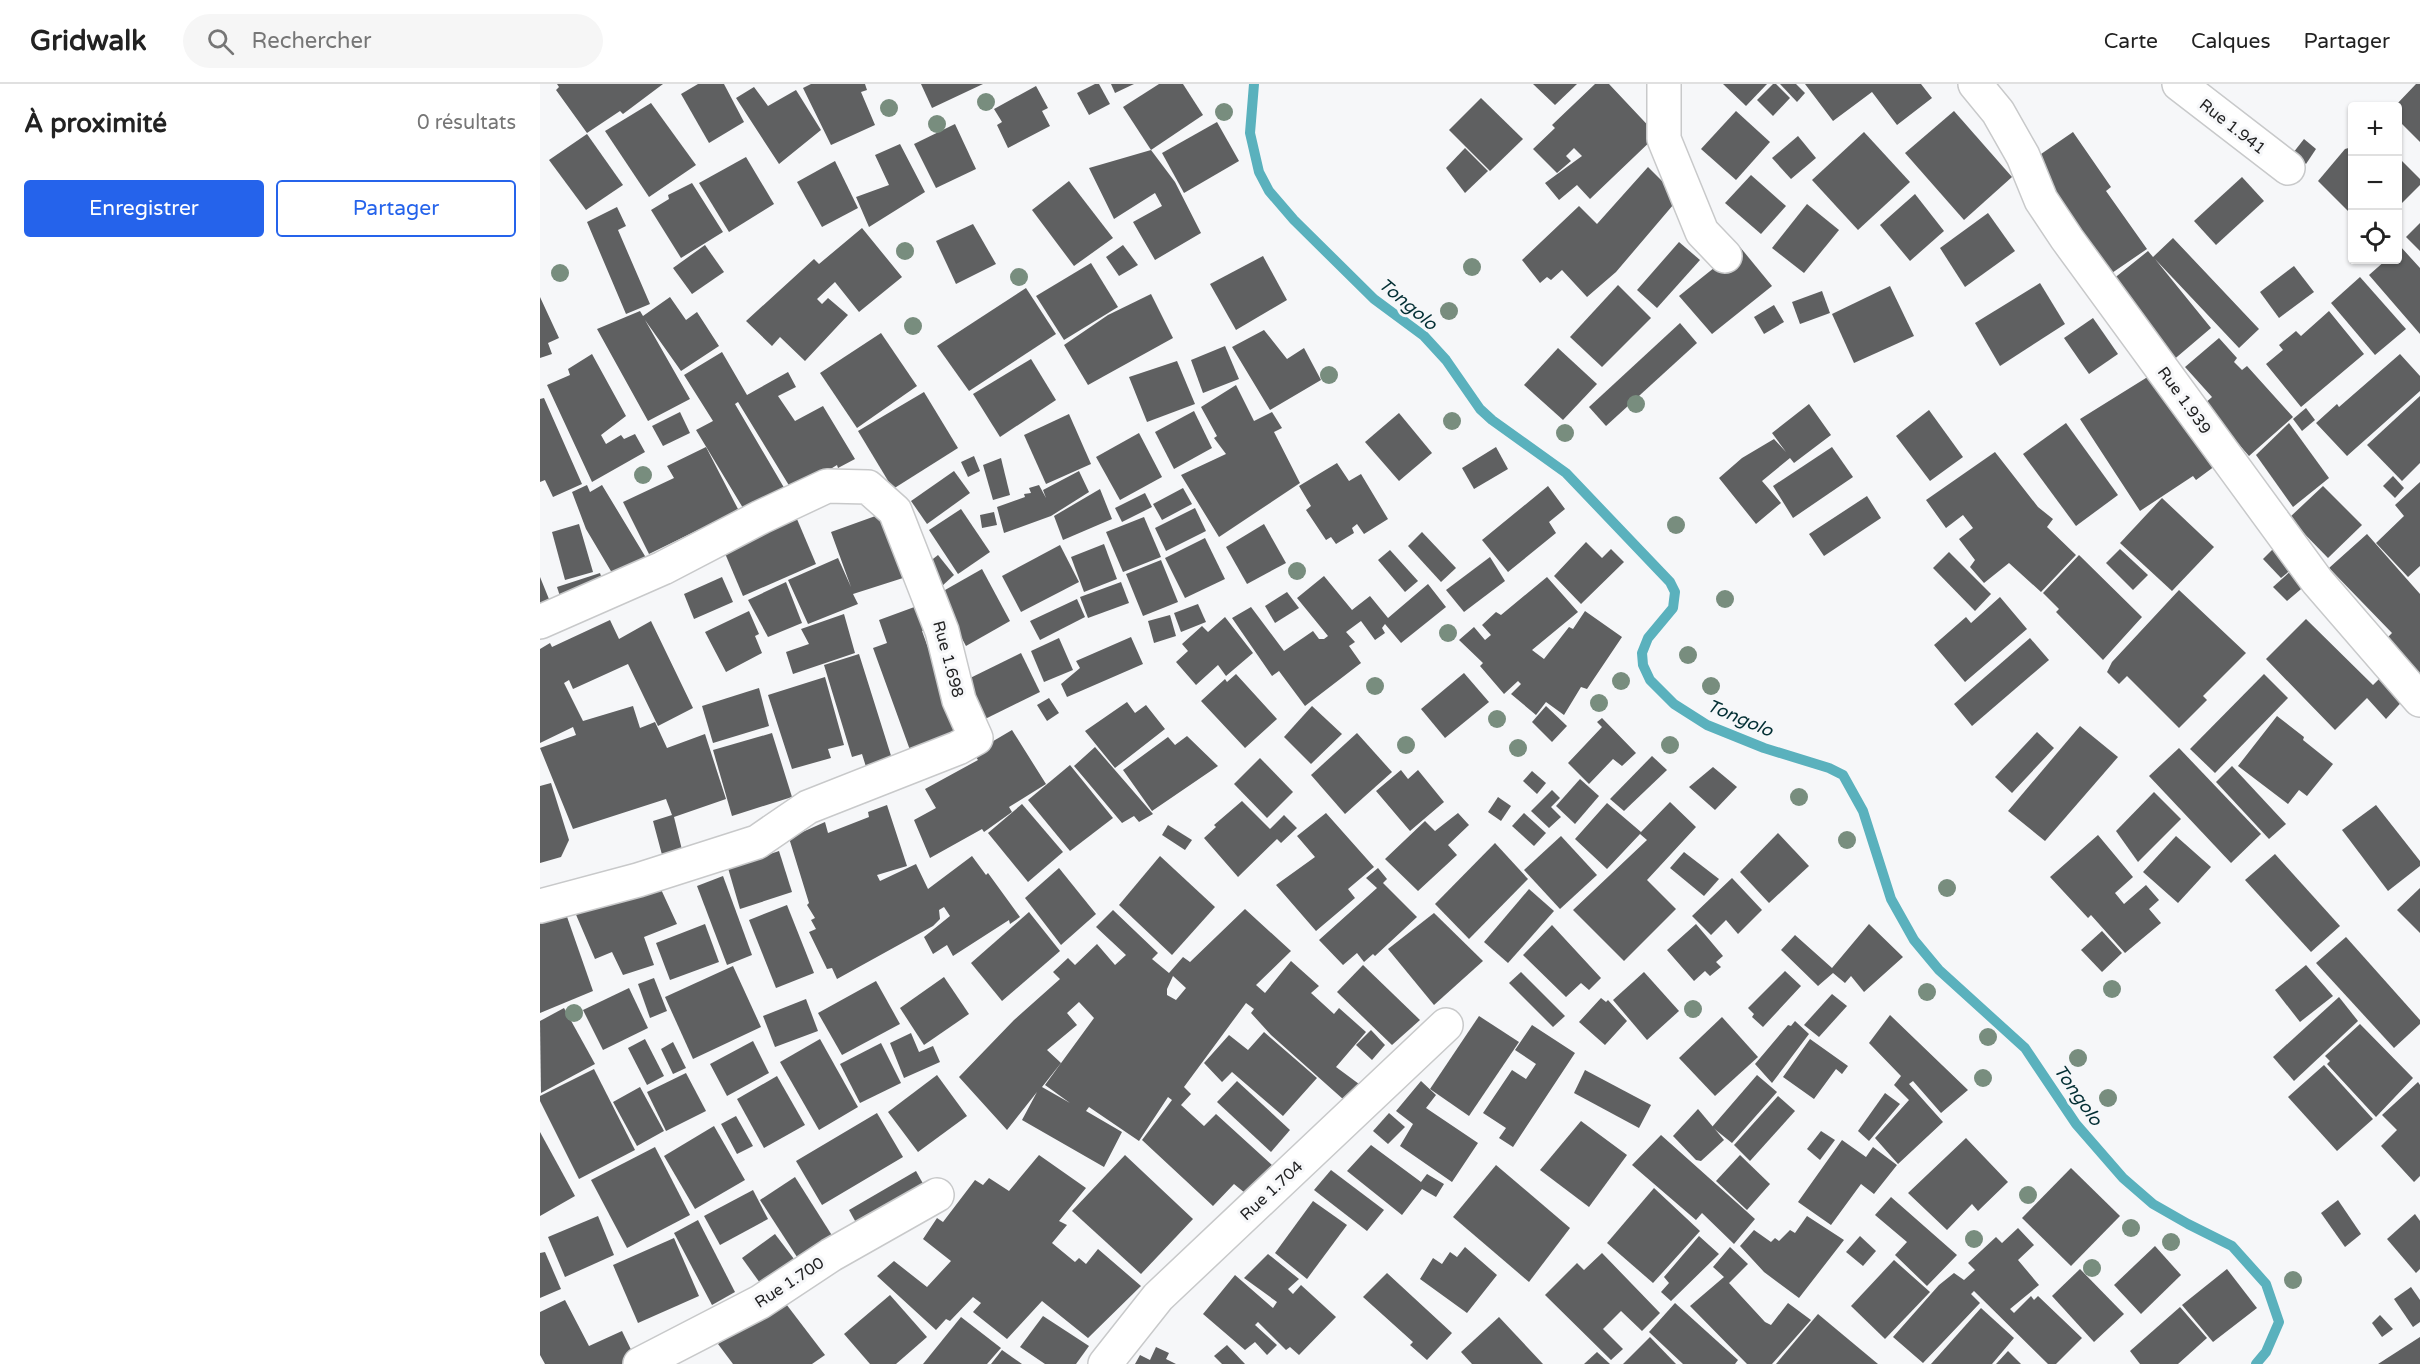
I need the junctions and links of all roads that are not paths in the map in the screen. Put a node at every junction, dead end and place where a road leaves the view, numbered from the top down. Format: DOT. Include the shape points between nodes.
graph roads {
  1 [pos="1664,84"];
  2 [pos="1975,84"];
  3 [pos="2179,84"];
  4 [pos="2288,168"];
  5 [pos="1725,256"];
  6 [pos="540,622"];
  7 [pos="2420,700"];
  8 [pos="540,906"];
  9 [pos="1446,1025"];
  10 [pos="937,1195"];
  11 [pos="640,1364"];
  12 [pos="1105,1364"];
  1 -- 5 [label="street" via="1664,139 1702,232"];
  2 -- 7 [label="street, Rue 1.939" via="1998,112 2023,156 2041,200 2067,239 2317,581"];
  3 -- 4 [label="street, Rue 1.941"];
  6 -- 8 [label="street, Rue 1.698" via="663,568 827,486 868,487 895,511 928,590 959,700 976,738 808,807 757,842"];
  9 -- 12 [label="street, Rue 1.704" via="1158,1297"];
  10 -- 11 [label="street, Rue 1.700" via="831,1255 760,1302"];
}
